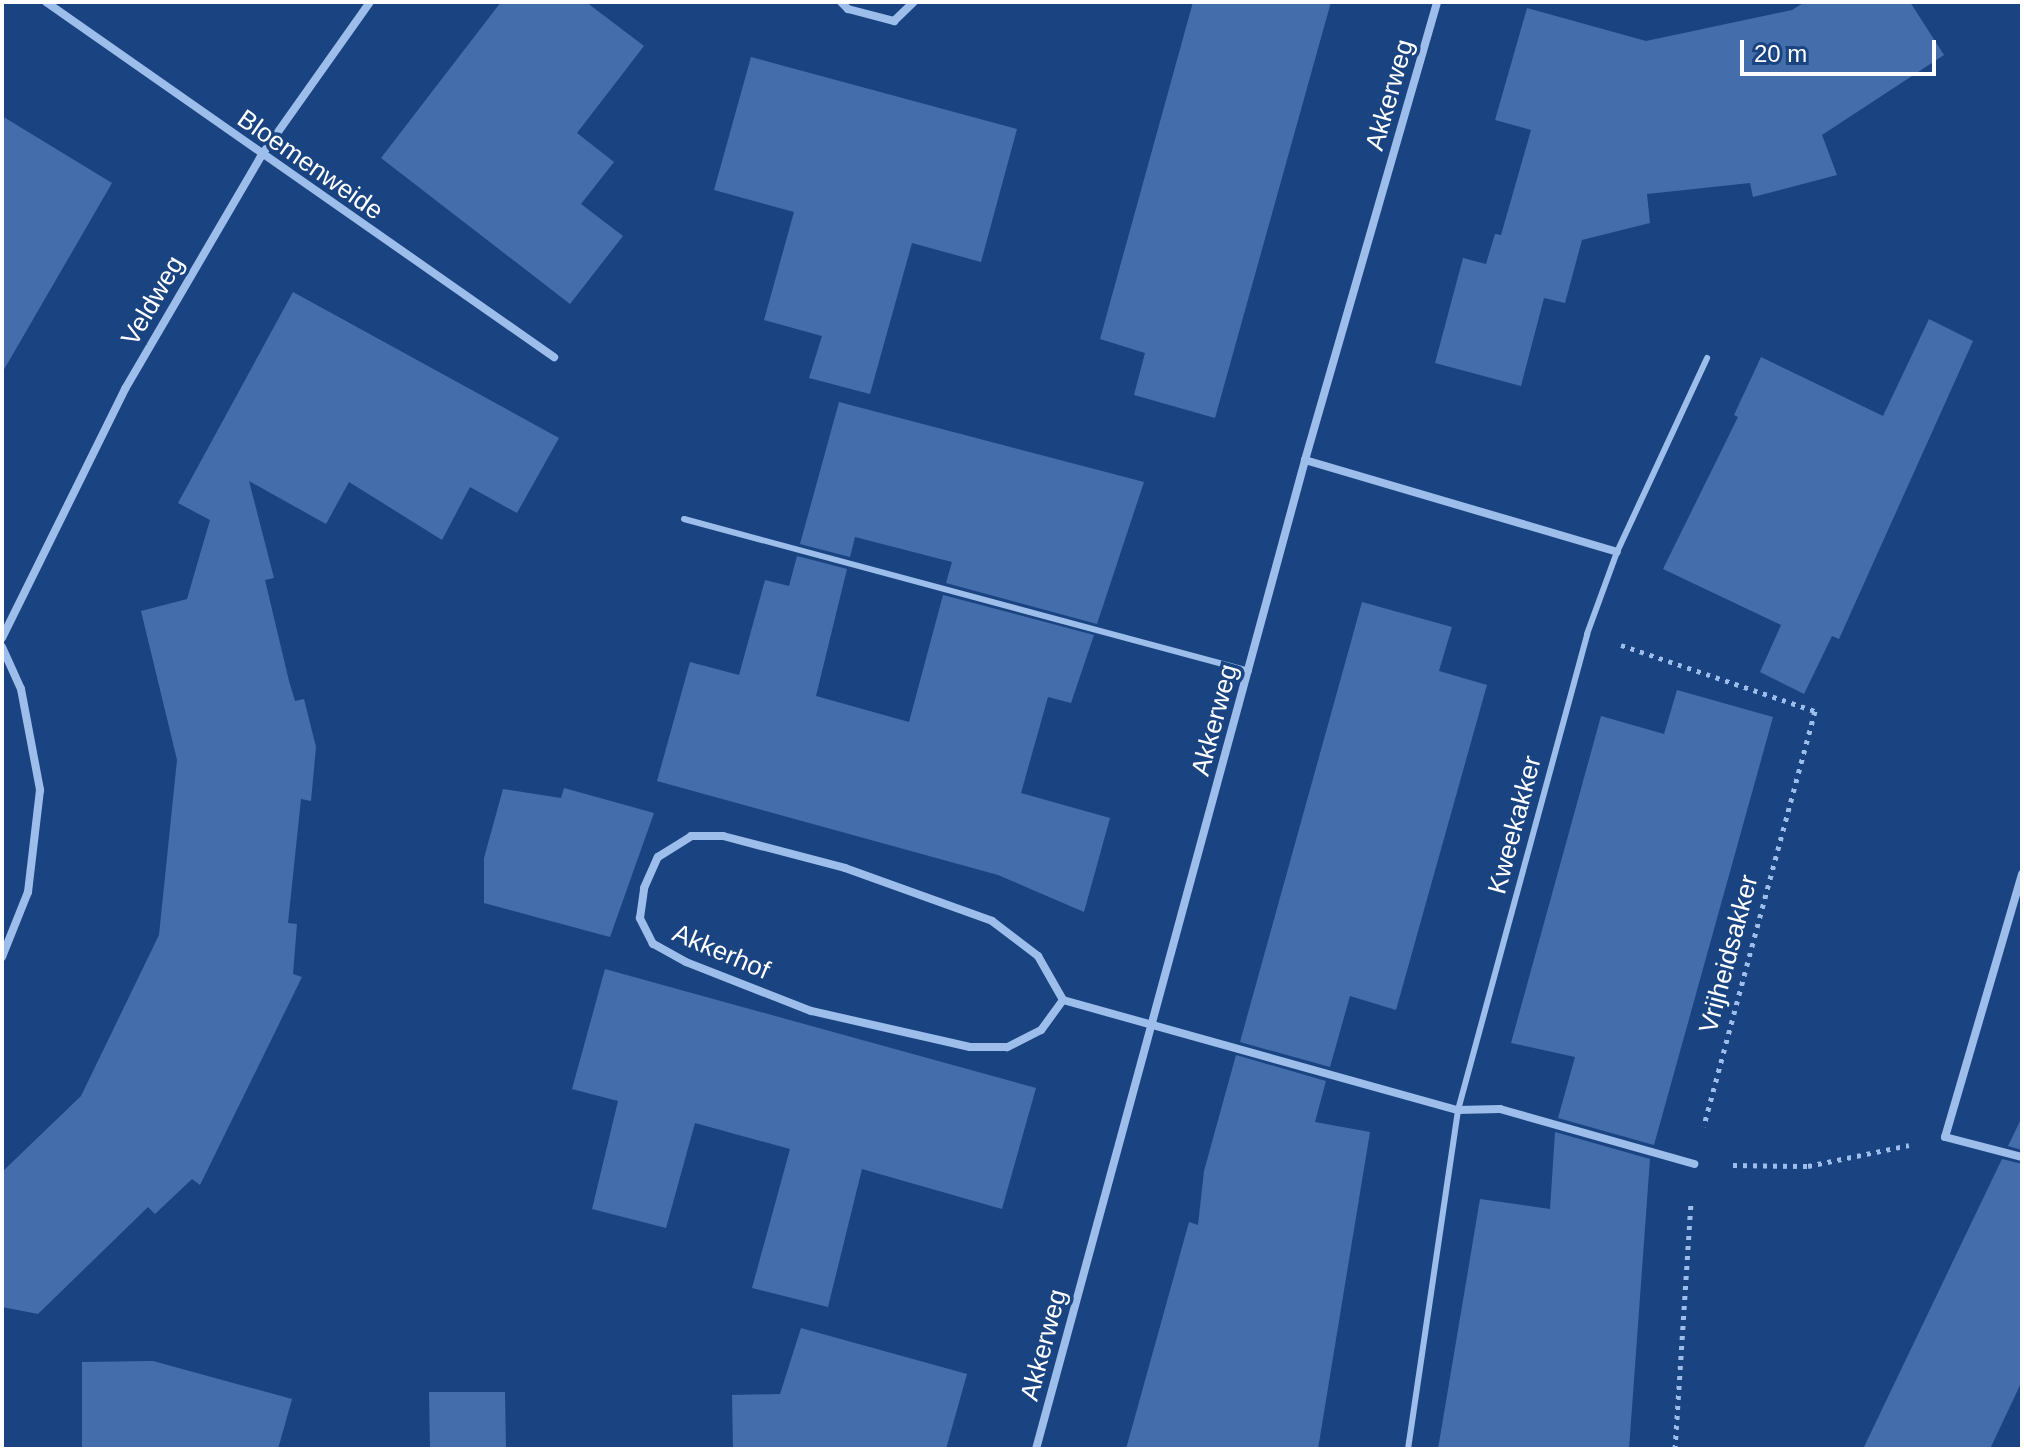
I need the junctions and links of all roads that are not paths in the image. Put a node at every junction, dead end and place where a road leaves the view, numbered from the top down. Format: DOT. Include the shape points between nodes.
graph roads {
  1 [pos="46,2"];
  2 [pos="370,2"];
  3 [pos="841,2"];
  4 [pos="914,2"];
  5 [pos="1437,2"];
  6 [pos="261,156"];
  7 [pos="554,357"];
  8 [pos="1707,358"];
  9 [pos="1305,460"];
  10 [pos="684,519"];
  11 [pos="1617,552"];
  12 [pos="2,638"];
  13 [pos="2,647"];
  14 [pos="1249,671"];
  15 [pos="2022,874"];
  16 [pos="2,957"];
  17 [pos="1063,1000"];
  18 [pos="1152,1023"];
  19 [pos="1458,1110"];
  20 [pos="2022,1157"];
  21 [pos="1694,1164"];
  22 [pos="1036,1449"];
  23 [pos="1408,1449"];
  1 -- 6 [label="street, Bloemenweide"];
  2 -- 6 [label="street, Veldweg"];
  3 -- 4 [label="street" via="848,9 894,21"];
  5 -- 9 [label="street, Akkerweg"];
  6 -- 7 [label="street, Bloemenweide"];
  6 -- 12 [label="street, Veldweg" via="125,389"];
  8 -- 11 [label="lane, Kweekakker"];
  9 -- 11 [label="street"];
  9 -- 14 [label="street, Akkerweg"];
  10 -- 14 [label="lane"];
  11 -- 19 [label="lane, Kweekakker" via="1587,634"];
  13 -- 16 [label="street" via="21,689 40,790 28,892"];
  14 -- 18 [label="street, Akkerweg"];
  15 -- 20 [label="street" via="1945,1137"];
  17 -- 17 [label="street, Akkerhof" via="1038,956 1016,935 845,868 723,836 691,836 658,857 644,888 640,918 653,944 811,1011 970,1047 1007,1047 1041,1030"];
  17 -- 18 [label="street"];
  18 -- 19 [label="street"];
  18 -- 22 [label="street, Akkerweg"];
  19 -- 21 [label="street" via="1500,1109"];
  19 -- 23 [label="lane, Kweekakker"];
}
